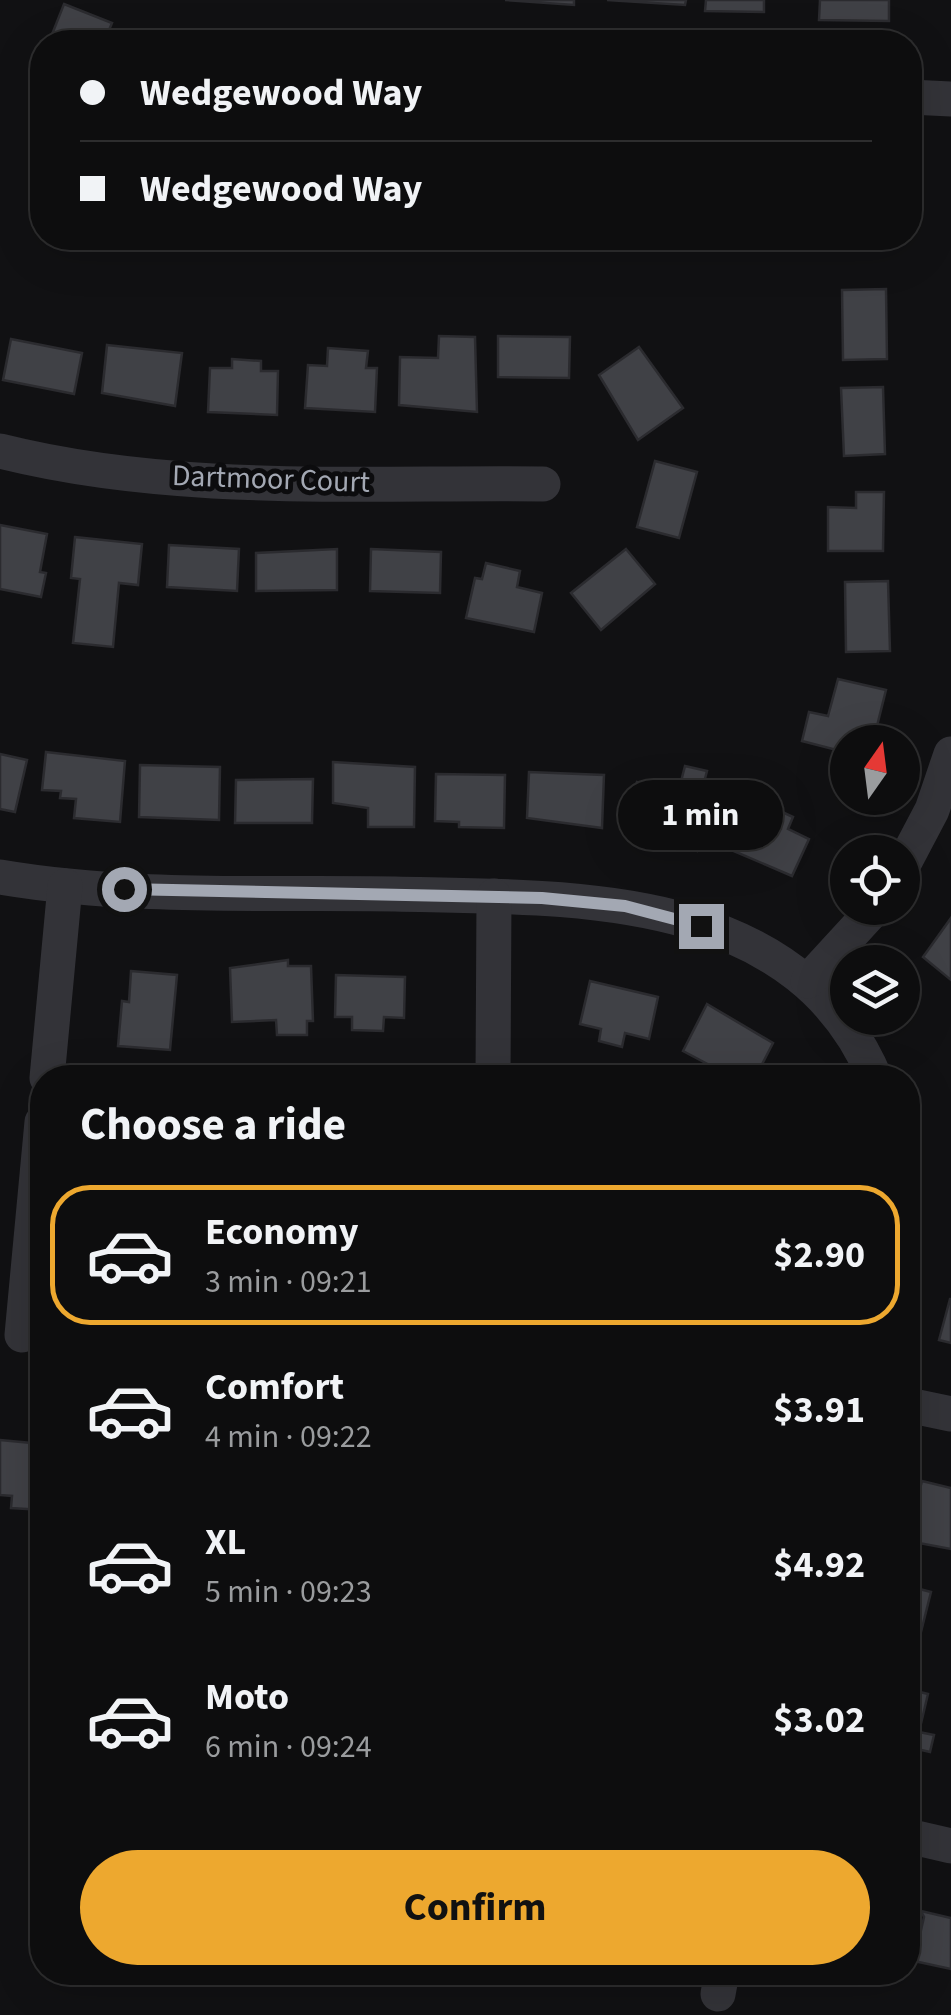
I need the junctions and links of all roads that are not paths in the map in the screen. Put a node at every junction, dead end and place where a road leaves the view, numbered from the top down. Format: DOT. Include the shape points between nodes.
graph roads {
  1 [pos="922,98"];
  2 [pos="951,99"];
  3 [pos="0,451"];
  4 [pos="543,484"];
  5 [pos="951,754"];
  6 [pos="919,835"];
  7 [pos="0,876"];
  8 [pos="65,886"];
  9 [pos="494,896"];
  10 [pos="860,925"];
  11 [pos="808,981"];
  12 [pos="48,1065"];
  13 [pos="493,1065"];
  14 [pos="869,1065"];
  15 [pos="30,1250"];
  16 [pos="22,1335"];
  17 [pos="920,1408"];
  18 [pos="951,1414"];
  19 [pos="920,1839"];
  20 [pos="951,1846"];
  1 -- 2 [label="street"];
  3 -- 4 [label="street, Dartmoor Court" via="189,478"];
  5 -- 6 [label="street"];
  7 -- 8 [label="street"];
  8 -- 9 [label="street"];
  8 -- 12 [label="street"];
  9 -- 11 [label="street" via="599,902 683,920 763,951"];
  9 -- 13 [label="street"];
  10 -- 11 [label="street"];
  11 -- 14 [label="street" via="854,1035"];
  15 -- 16 [label="street"];
  17 -- 18 [label="street"];
  19 -- 20 [label="street"];
}
